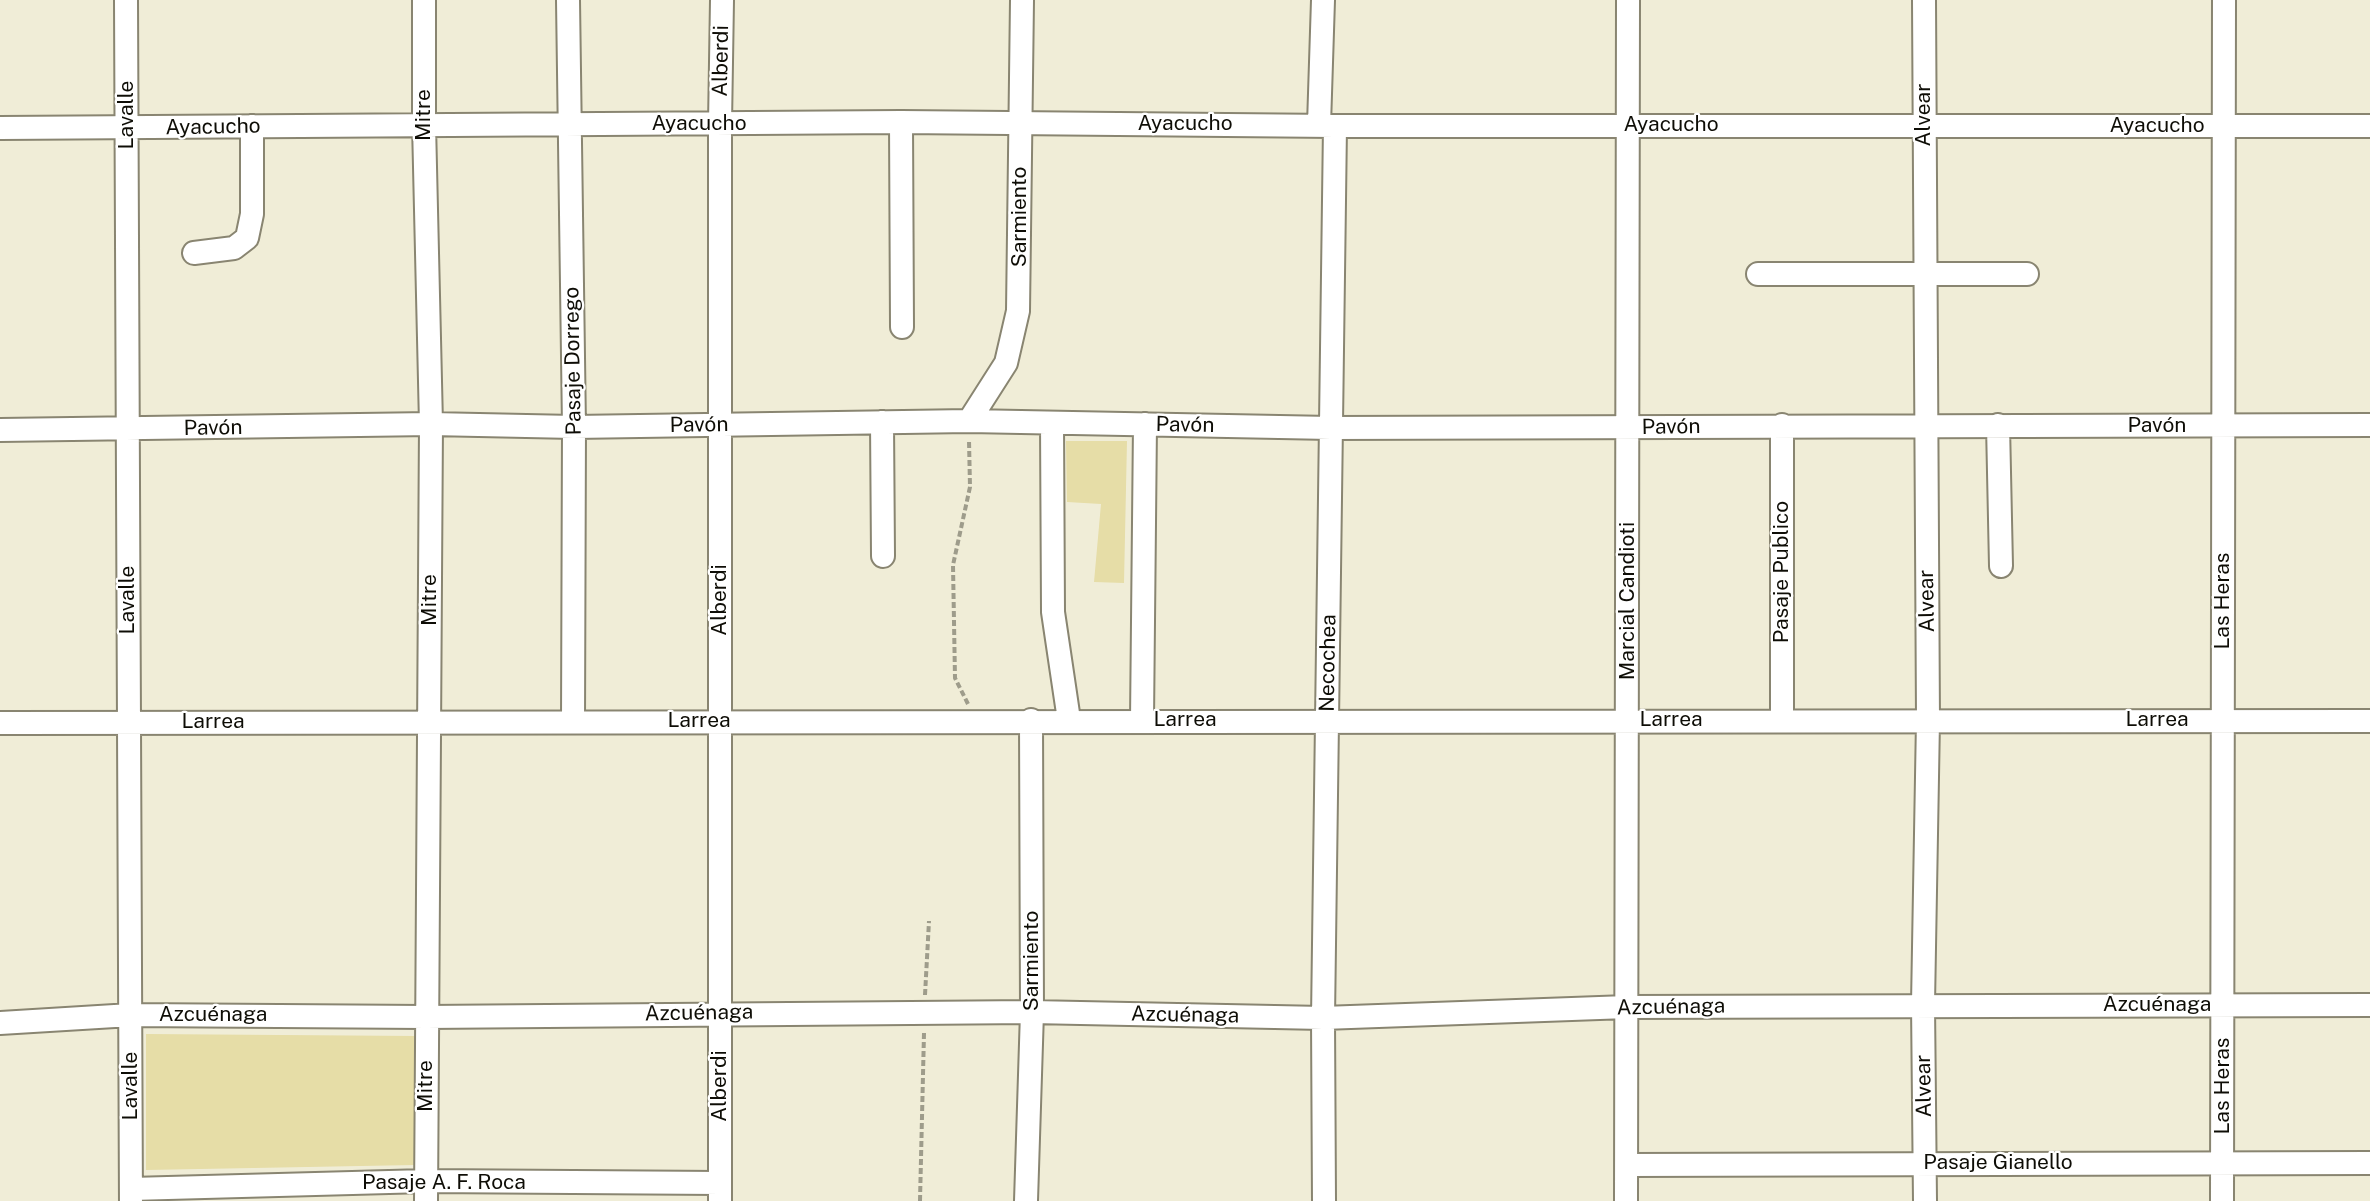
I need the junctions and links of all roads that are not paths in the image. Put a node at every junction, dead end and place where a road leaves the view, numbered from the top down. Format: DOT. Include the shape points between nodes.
graph roads {
  1 [pos="126,0"];
  2 [pos="424,0"];
  3 [pos="568,0"];
  4 [pos="722,0"];
  5 [pos="1022,0"];
  6 [pos="1323,0"];
  7 [pos="1628,0"];
  8 [pos="1924,0"];
  9 [pos="2224,0"];
  10 [pos="901,122"];
  11 [pos="1021,123"];
  12 [pos="424,124"];
  13 [pos="569,124"];
  14 [pos="720,124"];
  15 [pos="1327,125"];
  16 [pos="1628,125"];
  17 [pos="2223,125"];
  18 [pos="252,126"];
  19 [pos="2370,126"];
  20 [pos="1924,127"];
  21 [pos="0,128"];
  22 [pos="127,128"];
  23 [pos="195,253"];
  24 [pos="1758,274"];
  25 [pos="2026,274"];
  26 [pos="1924,275"];
  27 [pos="902,327"];
  28 [pos="969,421"];
  29 [pos="882,422"];
  30 [pos="1052,423"];
  31 [pos="431,424"];
  32 [pos="1145,424"];
  33 [pos="1925,424"];
  34 [pos="720,425"];
  35 [pos="1782,425"];
  36 [pos="1998,425"];
  37 [pos="2223,426"];
  38 [pos="2370,426"];
  39 [pos="574,427"];
  40 [pos="1331,428"];
  41 [pos="1628,428"];
  42 [pos="127,429"];
  43 [pos="0,430"];
  44 [pos="883,556"];
  45 [pos="2001,566"];
  46 [pos="1031,720"];
  47 [pos="1069,720"];
  48 [pos="1142,720"];
  49 [pos="1327,720"];
  50 [pos="1629,720"];
  51 [pos="1782,720"];
  52 [pos="1928,720"];
  53 [pos="2223,720"];
  54 [pos="2370,721"];
  55 [pos="429,722"];
  56 [pos="573,722"];
  57 [pos="720,722"];
  58 [pos="0,723"];
  59 [pos="129,723"];
  60 [pos="1923,1004"];
  61 [pos="2223,1005"];
  62 [pos="2370,1005"];
  63 [pos="1627,1007"];
  64 [pos="1032,1012"];
  65 [pos="720,1013"];
  66 [pos="131,1015"];
  67 [pos="426,1017"];
  68 [pos="1323,1018"];
  69 [pos="0,1023"];
  70 [pos="2222,1161"];
  71 [pos="2370,1163"];
  72 [pos="1925,1164"];
  73 [pos="1627,1165"];
  74 [pos="426,1191"];
  75 [pos="720,1192"];
  76 [pos="131,1195"];
  77 [pos="1026,1201"];
  78 [pos="1324,1201"];
  79 [pos="1626,1201"];
  80 [pos="1925,1201"];
  81 [pos="2222,1201"];
  1 -- 22 [label="street, Lavalle"];
  2 -- 12 [label="street, Mitre"];
  3 -- 13 [label="street, Pasaje Dorrego"];
  4 -- 14 [label="street, Alberdi"];
  5 -- 11 [label="street, Sarmiento"];
  6 -- 15 [label="street, Necochea"];
  7 -- 16 [label="street, Marcial Candioti"];
  8 -- 20 [label="street, Alvear"];
  9 -- 17 [label="street, Las Heras"];
  10 -- 11 [label="street, Ayacucho"];
  10 -- 14 [label="street, Ayacucho"];
  10 -- 27 [label="street"];
  11 -- 15 [label="street, Ayacucho"];
  11 -- 28 [label="street, Sarmiento" via="1020,268 1014,336 1006,363"];
  12 -- 13 [label="street, Ayacucho"];
  12 -- 18 [label="street, Ayacucho"];
  12 -- 31 [label="street, Mitre"];
  13 -- 14 [label="street, Ayacucho"];
  13 -- 39 [label="street, Pasaje Dorrego"];
  14 -- 34 [label="street, Alberdi"];
  15 -- 16 [label="street, Ayacucho"];
  15 -- 40 [label="street, Necochea"];
  16 -- 20 [label="street, Ayacucho"];
  16 -- 41 [label="street, Marcial Candioti"];
  17 -- 19 [label="street, Ayacucho"];
  17 -- 20 [label="street, Ayacucho"];
  17 -- 37 [label="street, Las Heras"];
  18 -- 22 [label="street, Ayacucho"];
  18 -- 23 [label="street" via="252,214 247,238 234,248"];
  20 -- 26 [label="street, Alvear"];
  21 -- 22 [label="street, Ayacucho"];
  22 -- 42 [label="street, Lavalle"];
  24 -- 26 [label="street"];
  25 -- 26 [label="street"];
  26 -- 33 [label="street, Alvear"];
  28 -- 29 [label="street, Pavón"];
  28 -- 30 [label="street, Pavón"];
  29 -- 34 [label="street, Pavón"];
  29 -- 44 [label="street"];
  30 -- 32 [label="street, Pavón"];
  30 -- 47 [label="street" via="1053,612"];
  31 -- 39 [label="street, Pavón"];
  31 -- 42 [label="street, Pavón"];
  31 -- 55 [label="street, Mitre"];
  32 -- 40 [label="street, Pavón"];
  32 -- 48 [label="street"];
  33 -- 35 [label="street, Pavón"];
  33 -- 36 [label="street, Pavón"];
  33 -- 52 [label="street, Alvear"];
  34 -- 39 [label="street, Pavón"];
  34 -- 57 [label="street, Alberdi"];
  35 -- 41 [label="street, Pavón"];
  35 -- 51 [label="street, Pasaje Publico"];
  36 -- 37 [label="street, Pavón"];
  36 -- 45 [label="street"];
  37 -- 38 [label="street, Pavón"];
  37 -- 53 [label="street, Las Heras"];
  39 -- 56 [label="street, Pasaje Dorrego"];
  40 -- 41 [label="street, Pavón"];
  40 -- 49 [label="street, Necochea"];
  41 -- 50 [label="street, Marcial Candioti"];
  42 -- 43 [label="street, Pavón"];
  42 -- 59 [label="street, Lavalle"];
  46 -- 47 [label="street, Larrea"];
  46 -- 57 [label="street, Larrea"];
  46 -- 64 [label="street, Sarmiento"];
  47 -- 48 [label="street, Larrea"];
  48 -- 49 [label="street, Larrea"];
  49 -- 50 [label="street, Larrea"];
  49 -- 68 [label="street, Necochea"];
  50 -- 51 [label="street, Larrea"];
  50 -- 63 [label="street, Marcial Candioti"];
  51 -- 52 [label="street, Larrea"];
  52 -- 53 [label="street, Larrea"];
  52 -- 60 [label="street, Alvear"];
  53 -- 54 [label="street, Larrea"];
  53 -- 61 [label="street, Las Heras"];
  55 -- 56 [label="street, Larrea"];
  55 -- 59 [label="street, Larrea"];
  55 -- 67 [label="street, Mitre"];
  56 -- 57 [label="street, Larrea"];
  57 -- 65 [label="street, Alberdi"];
  58 -- 59 [label="street, Larrea"];
  59 -- 66 [label="street, Lavalle"];
  60 -- 61 [label="street, Azcuénaga"];
  60 -- 63 [label="street, Azcuénaga"];
  60 -- 72 [label="street, Alvear"];
  61 -- 62 [label="street, Azcuénaga"];
  61 -- 70 [label="street, Las Heras"];
  63 -- 68 [label="street, Azcuénaga"];
  63 -- 73 [label="street, Marcial Candioti"];
  64 -- 65 [label="street, Azcuénaga"];
  64 -- 68 [label="street, Azcuénaga"];
  64 -- 77 [label="street, Sarmiento"];
  65 -- 67 [label="street, Azcuénaga"];
  65 -- 75 [label="street, Alberdi"];
  66 -- 67 [label="street, Azcuénaga"];
  66 -- 69 [label="street, Azcuénaga"];
  66 -- 76 [label="street, Lavalle"];
  67 -- 74 [label="street, Mitre"];
  68 -- 78 [label="street, Necochea"];
  70 -- 71 [label="street, Pasaje Gianello"];
  70 -- 72 [label="street, Pasaje Gianello"];
  70 -- 81 [label="street, Las Heras"];
  72 -- 73 [label="street, Pasaje Gianello"];
  72 -- 80 [label="street, Alvear"];
  73 -- 79 [label="street, Marcial Candioti"];
  74 -- 75 [label="street, Pasaje A. F. Roca"];
  74 -- 76 [label="street, Pasaje A. F. Roca"];
}
